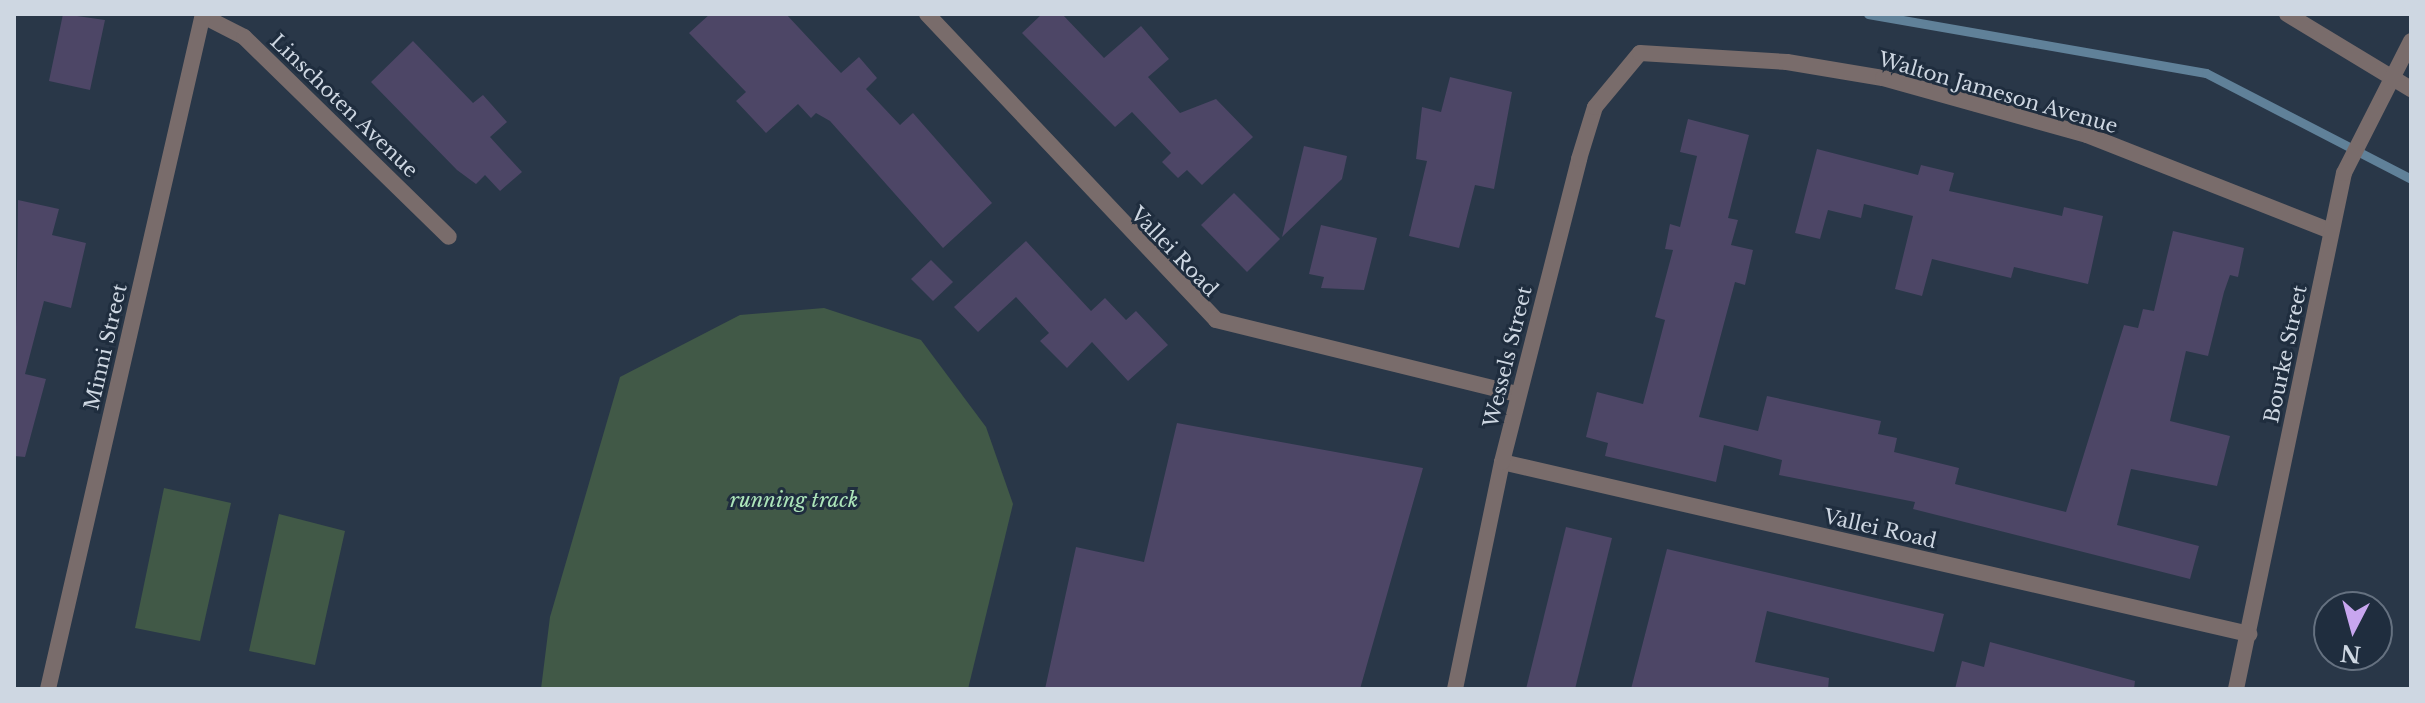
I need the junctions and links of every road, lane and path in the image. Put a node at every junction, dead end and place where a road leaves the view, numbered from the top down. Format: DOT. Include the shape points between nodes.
graph roads {
  1 [pos="927,14"];
  2 [pos="2287,14"];
  3 [pos="203,15"];
  4 [pos="2411,41"];
  5 [pos="1640,53"];
  6 [pos="2391,75"];
  7 [pos="2411,89"];
  8 [pos="2331,231"];
  9 [pos="449,237"];
  10 [pos="1518,394"];
  11 [pos="1502,462"];
  12 [pos="2249,634"];
  13 [pos="48,689"];
  14 [pos="1455,689"];
  15 [pos="2236,689"];
  1 -- 10 [label="street, Vallei Road" via="1216,320"];
  2 -- 6 [label="street"];
  3 -- 9 [label="street, Linschoten Avenue" via="244,37"];
  3 -- 13 [label="street, Minni Street"];
  4 -- 6 [label="street, Bourke Street"];
  5 -- 8 [label="street, Walton Jameson Avenue" via="1787,62 1883,78 2087,135"];
  5 -- 10 [label="street, Wessels Street" via="1595,107"];
  6 -- 7 [label="street"];
  6 -- 8 [label="street, Bourke Street" via="2344,173"];
  8 -- 12 [label="street, Bourke Street"];
  10 -- 11 [label="street, Wessels Street"];
  11 -- 12 [label="street, Vallei Road"];
  11 -- 14 [label="street, Wessels Street"];
  12 -- 15 [label="street, Bourke Street"];
}
